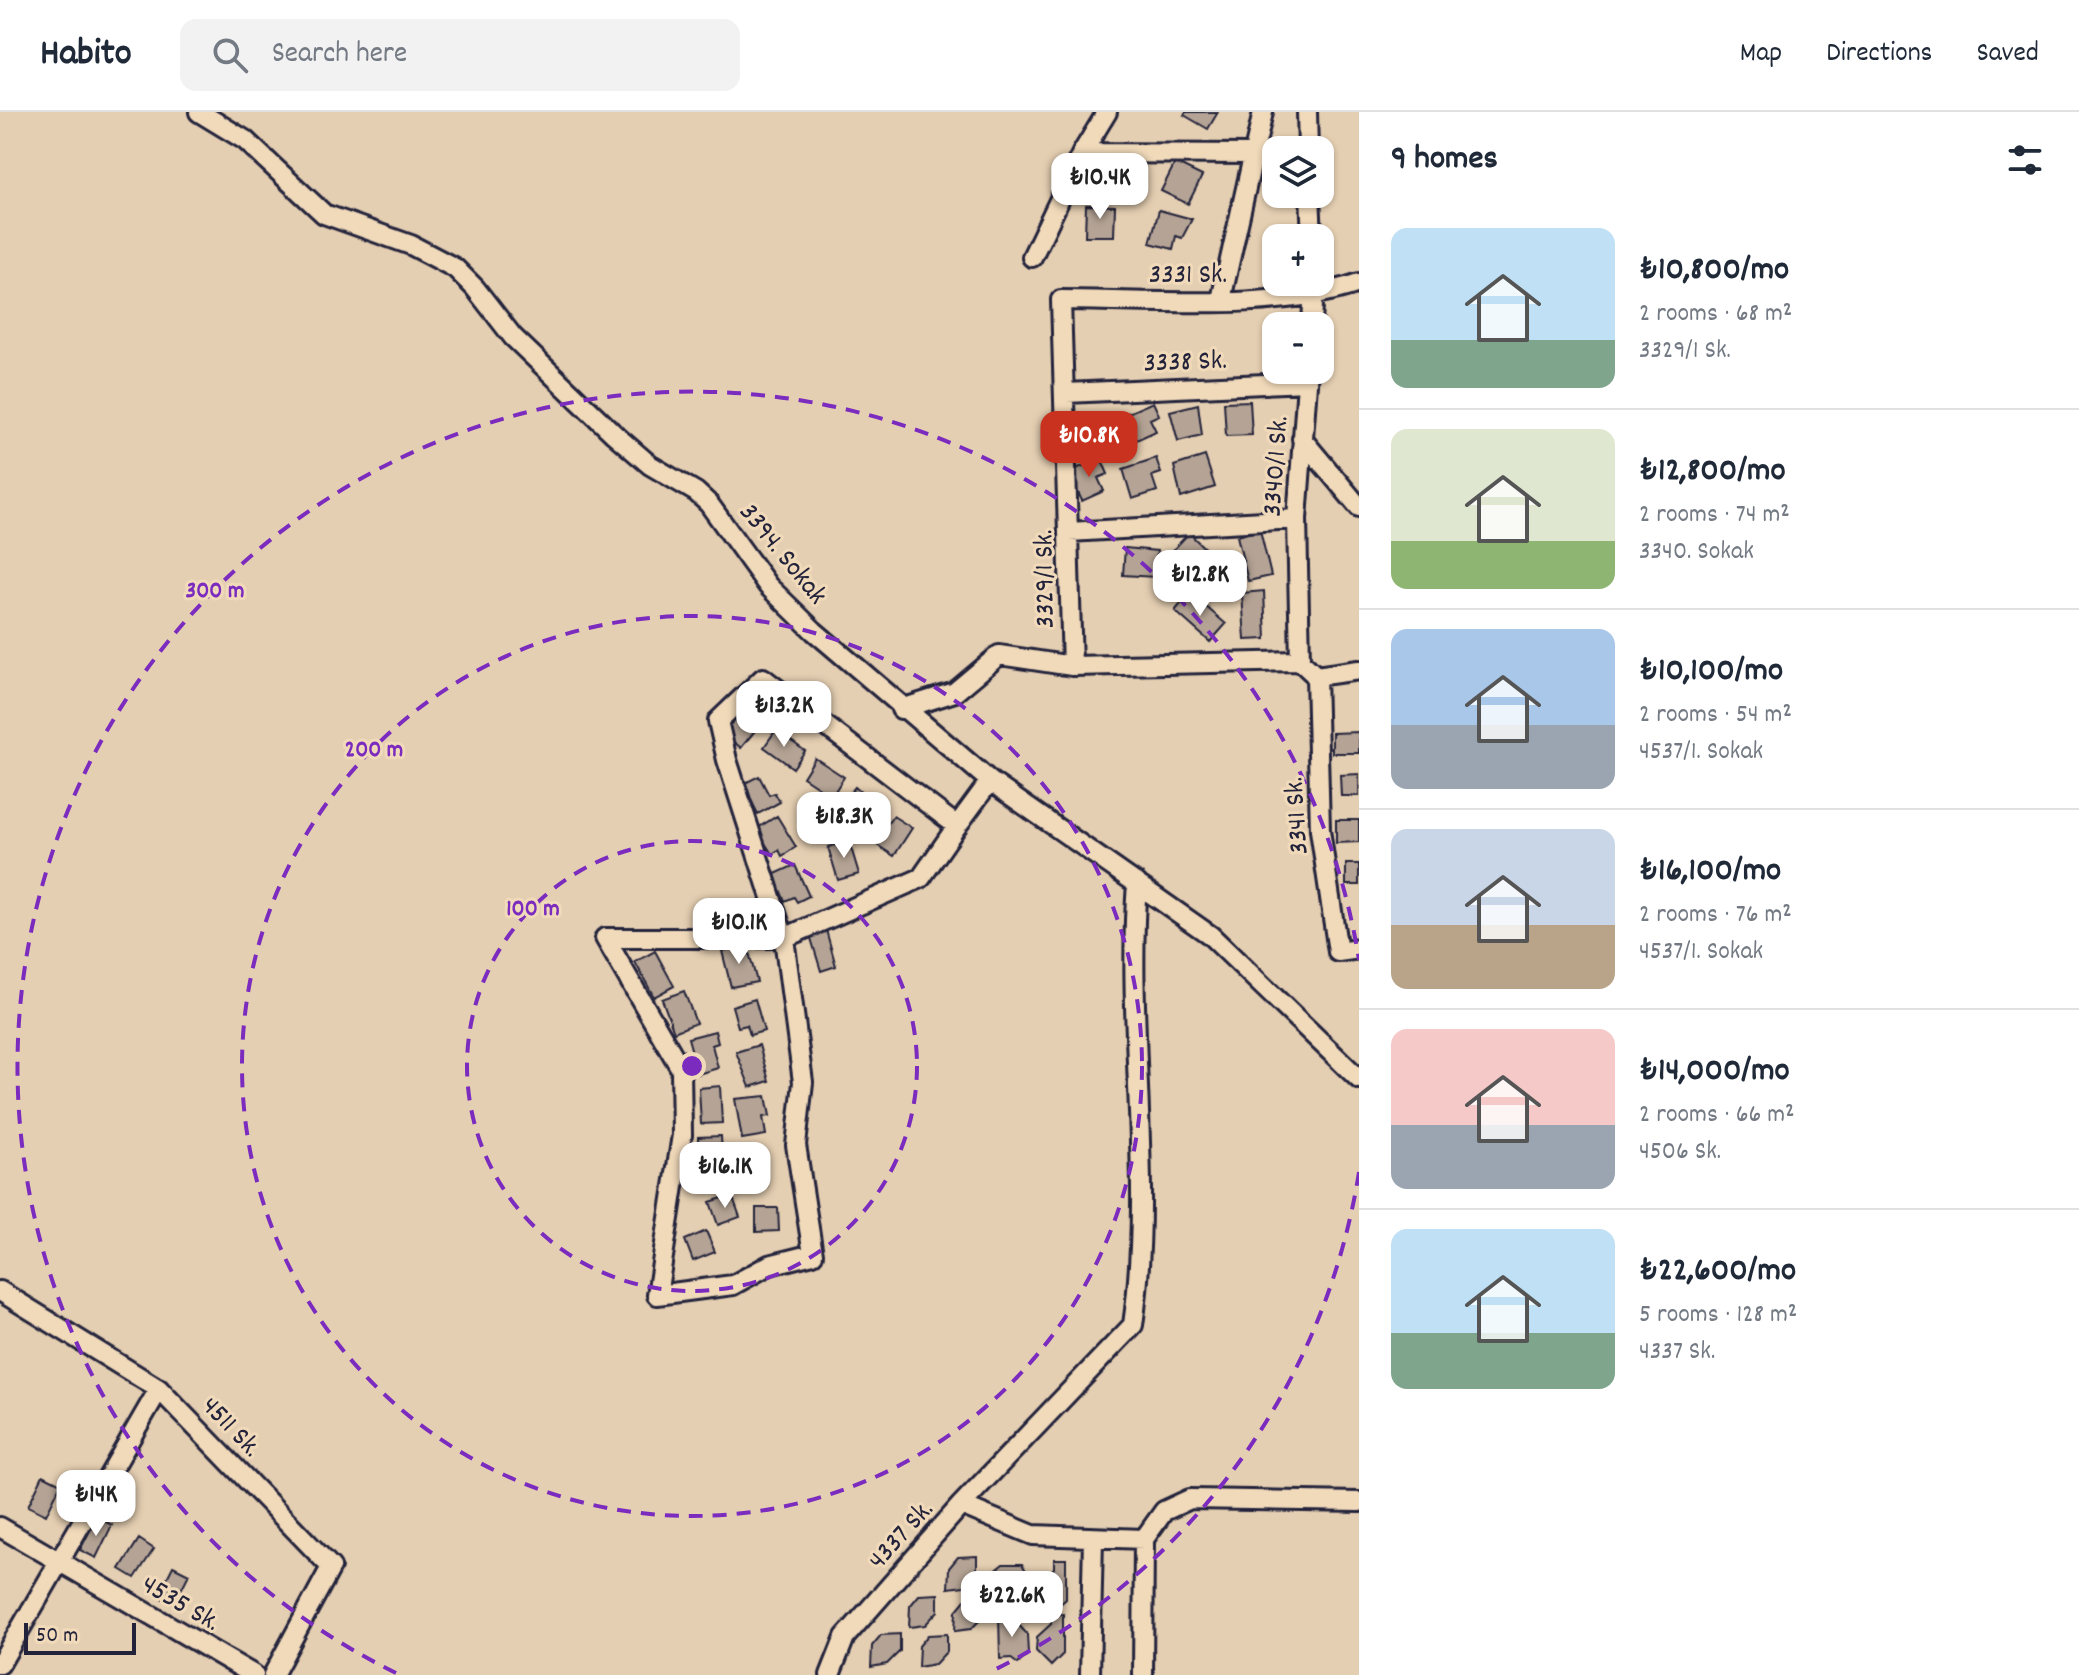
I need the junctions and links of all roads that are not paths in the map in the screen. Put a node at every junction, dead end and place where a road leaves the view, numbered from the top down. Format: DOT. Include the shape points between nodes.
graph roads {
  1 [pos="199,112"];
  2 [pos="1107,112"];
  3 [pos="1263,112"];
  4 [pos="1307,112"];
  5 [pos="1308,136"];
  6 [pos="1082,153"];
  7 [pos="1251,154"];
  8 [pos="1032,257"];
  9 [pos="1359,284"];
  10 [pos="1334,287"];
  11 [pos="1262,295"];
  12 [pos="1061,300"];
  13 [pos="1221,300"];
  14 [pos="1262,379"];
  15 [pos="1307,384"];
  16 [pos="1066,393"];
  17 [pos="1302,439"];
  18 [pos="1359,507"];
  19 [pos="1297,519"];
  20 [pos="1069,532"];
  21 [pos="1300,661"];
  22 [pos="1072,666"];
  23 [pos="1359,670"];
  24 [pos="1316,676"];
  25 [pos="901,709"];
  26 [pos="990,781"];
  27 [pos="957,826"];
  28 [pos="1137,883"];
  29 [pos="784,938"];
  30 [pos="1359,949"];
  31 [pos="1359,1079"];
  32 [pos="0,1291"];
  33 [pos="159,1389"];
  34 [pos="1359,1502"];
  35 [pos="961,1505"];
  36 [pos="0,1527"];
  37 [pos="1093,1538"];
  38 [pos="1144,1539"];
  39 [pos="57,1560"];
  40 [pos="0,1664"];
  41 [pos="254,1675"];
  42 [pos="273,1675"];
  43 [pos="830,1675"];
  44 [pos="1090,1675"];
  45 [pos="1143,1675"];
  1 -- 25 [label="street, 3394. Sokak" via="245,140 324,214 411,245 455,268 513,337 623,443 709,504 768,586"];
  2 -- 6 [label="street"];
  3 -- 7 [label="street"];
  4 -- 5 [label="street"];
  6 -- 7 [label="street"];
  6 -- 8 [label="street"];
  7 -- 13 [label="street"];
  9 -- 10 [label="street, 3331 Sk."];
  11 -- 13 [label="street, 3331 Sk."];
  12 -- 13 [label="street, 3331 Sk."];
  12 -- 16 [label="street, 3329/1 Sk."];
  14 -- 16 [label="street, 3338 Sk."];
  15 -- 17 [label="street, 3340/1 Sk."];
  16 -- 20 [label="street, 3329/1 Sk."];
  17 -- 18 [label="street"];
  17 -- 19 [label="street, 3340/1 Sk."];
  19 -- 20 [label="street"];
  19 -- 21 [label="street, 3340/1 Sk."];
  20 -- 22 [label="street, 3329/1 Sk."];
  21 -- 22 [label="street"];
  21 -- 24 [label="street"];
  22 -- 25 [label="street" via="999,655 955,692"];
  23 -- 24 [label="street"];
  24 -- 30 [label="street, 3341 Sk." via="1320,830 1338,952"];
  25 -- 26 [label="street, 3394. Sokak"];
  26 -- 27 [label="street"];
  26 -- 28 [label="street, 3394. Sokak"];
  27 -- 29 [label="street" via="921,878"];
  27 -- 29 [label="street" via="763,678 718,721"];
  28 -- 31 [label="street, 3394. Sokak" via="1210,935"];
  28 -- 35 [label="street" via="1133,931 1138,1289 1133,1325"];
  29 -- 29 [label="street" via="803,1082 796,1145 813,1254 769,1265 733,1285 657,1295 682,1135 681,1069 605,938"];
  32 -- 33 [label="street, 4511 Sk."];
  33 -- 39 [label="street"];
  33 -- 42 [label="street, 4511 Sk." via="331,1567"];
  34 -- 38 [label="street" via="1190,1499 1164,1511"];
  35 -- 37 [label="street, 4337 Sk." via="1033,1535"];
  35 -- 43 [label="street, 4337 Sk." via="850,1630"];
  36 -- 39 [label="street, 4535 Sk."];
  37 -- 38 [label="street, 4337 Sk."];
  37 -- 44 [label="street"];
  38 -- 45 [label="street"];
  39 -- 40 [label="street"];
  39 -- 41 [label="street, 4535 Sk."];
}
